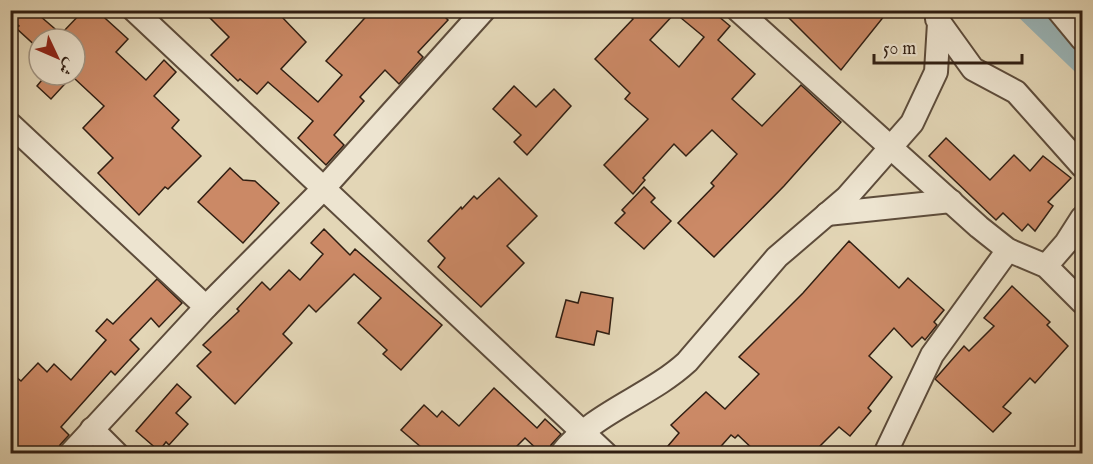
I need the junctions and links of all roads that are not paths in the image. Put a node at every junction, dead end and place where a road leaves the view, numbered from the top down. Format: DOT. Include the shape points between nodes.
graph roads {
  1 [pos="134,10"];
  2 [pos="484,10"];
  3 [pos="738,10"];
  4 [pos="1058,10"];
  5 [pos="935,17"];
  6 [pos="1083,39"];
  7 [pos="11,125"];
  8 [pos="891,149"];
  9 [pos="1083,166"];
  10 [pos="324,188"];
  11 [pos="951,201"];
  12 [pos="827,214"];
  13 [pos="1083,218"];
  14 [pos="1074,243"];
  15 [pos="1008,250"];
  16 [pos="1046,266"];
  17 [pos="1083,302"];
  18 [pos="206,307"];
  19 [pos="92,429"];
  20 [pos="582,430"];
  21 [pos="70,453"];
  22 [pos="117,453"];
  23 [pos="561,453"];
  24 [pos="606,453"];
  25 [pos="885,453"];
  1 -- 10 [label="street"];
  2 -- 10 [label="street"];
  3 -- 8 [label="street"];
  4 -- 6 [label="street"];
  5 -- 8 [label="street" via="936,72 912,123"];
  5 -- 9 [label="street" via="973,69 1016,92"];
  7 -- 18 [label="street"];
  8 -- 11 [label="street"];
  8 -- 12 [label="street"];
  10 -- 18 [label="street"];
  10 -- 20 [label="street"];
  11 -- 12 [label="street"];
  11 -- 15 [label="street"];
  12 -- 20 [label="street" via="790,244 674,374"];
  13 -- 14 [label="street"];
  14 -- 16 [label="street"];
  15 -- 16 [label="street"];
  15 -- 25 [label="street" via="932,355"];
  16 -- 17 [label="street"];
  18 -- 19 [label="street"];
  19 -- 21 [label="street"];
  19 -- 22 [label="street"];
  20 -- 23 [label="street"];
  20 -- 24 [label="street"];
}
